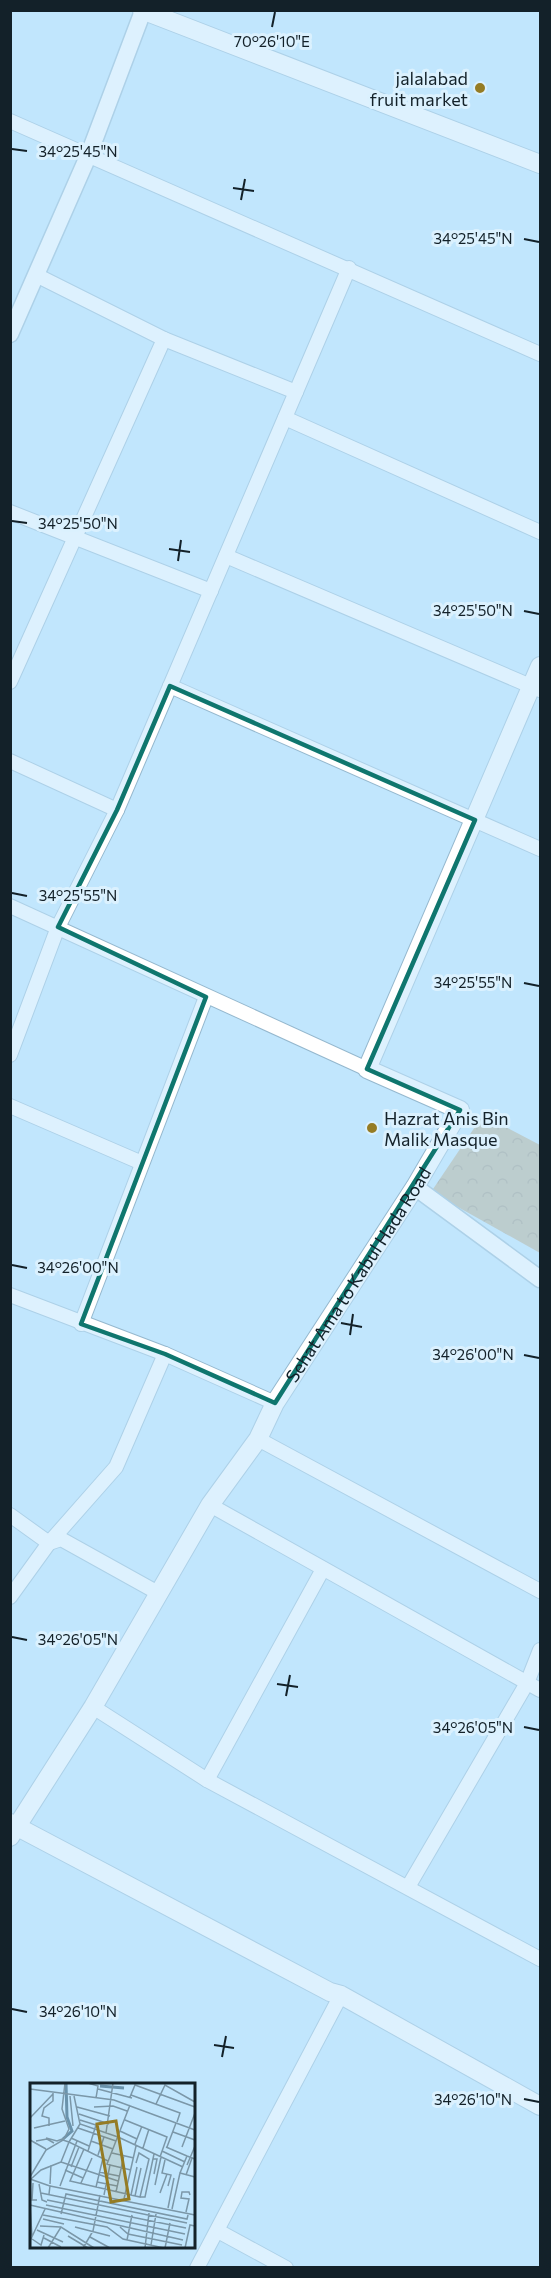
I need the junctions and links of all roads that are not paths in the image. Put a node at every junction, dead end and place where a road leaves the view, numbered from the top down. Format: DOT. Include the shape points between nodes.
graph roads {
  1 [pos="143,11"];
  2 [pos="10,121"];
  3 [pos="89,154"];
  4 [pos="540,164"];
  5 [pos="349,268"];
  6 [pos="36,275"];
  7 [pos="10,334"];
  8 [pos="164,339"];
  9 [pos="540,354"];
  10 [pos="296,392"];
  11 [pos="285,418"];
  12 [pos="10,512"];
  13 [pos="540,532"];
  14 [pos="75,538"];
  15 [pos="226,556"];
  16 [pos="211,591"];
  17 [pos="540,666"];
  18 [pos="10,682"];
  19 [pos="170,686"];
  20 [pos="537,688"];
  21 [pos="10,761"];
  22 [pos="117,810"];
  23 [pos="475,820"];
  24 [pos="540,849"];
  25 [pos="10,906"];
  26 [pos="58,927"];
  27 [pos="206,997"];
  28 [pos="10,1055"];
  29 [pos="367,1069"];
  30 [pos="10,1106"];
  31 [pos="142,1163"];
  32 [pos="415,1187"];
  33 [pos="540,1279"];
  34 [pos="10,1295"];
  35 [pos="81,1324"];
  36 [pos="165,1354"];
  37 [pos="275,1402"];
  38 [pos="258,1439"];
  39 [pos="210,1506"];
  40 [pos="10,1515"];
  41 [pos="49,1543"];
  42 [pos="323,1569"];
  43 [pos="540,1591"];
  44 [pos="160,1594"];
  45 [pos="10,1597"];
  46 [pos="540,1650"];
  47 [pos="527,1683"];
  48 [pos="540,1690"];
  49 [pos="93,1707"];
  50 [pos="207,1780"];
  51 [pos="12,1829"];
  52 [pos="408,1887"];
  53 [pos="540,1959"];
  54 [pos="341,1995"];
  55 [pos="540,2106"];
  56 [pos="218,2231"];
  57 [pos="197,2268"];
  58 [pos="286,2268"];
  1 -- 3 [label="street"];
  1 -- 4 [label="main road"];
  2 -- 3 [label="street"];
  3 -- 5 [label="street"];
  3 -- 6 [label="street"];
  5 -- 9 [label="street"];
  5 -- 10 [label="street"];
  6 -- 7 [label="street"];
  6 -- 8 [label="street"];
  8 -- 10 [label="street"];
  8 -- 14 [label="street"];
  10 -- 11 [label="street"];
  11 -- 13 [label="street"];
  11 -- 15 [label="street"];
  12 -- 14 [label="street"];
  14 -- 16 [label="street"];
  14 -- 18 [label="street"];
  15 -- 16 [label="street"];
  15 -- 20 [label="street"];
  16 -- 19 [label="street"];
  17 -- 20 [label="main road"];
  19 -- 22 [label="street"];
  19 -- 23 [label="street"];
  20 -- 23 [label="main road"];
  21 -- 22 [label="street"];
  22 -- 26 [label="street"];
  23 -- 24 [label="street"];
  23 -- 29 [label="main road"];
  25 -- 26 [label="street"];
  26 -- 27 [label="street"];
  26 -- 28 [label="street"];
  27 -- 29 [label="street"];
  27 -- 31 [label="street"];
  29 -- 32 [label="main road, Sehat Ama to Kabul Hada Road" via="460,1110"];
  30 -- 31 [label="street"];
  31 -- 35 [label="street"];
  32 -- 33 [label="street"];
  32 -- 37 [label="main road, Sehat Ama to Kabul Hada Road"];
  34 -- 35 [label="street"];
  35 -- 36 [label="street"];
  36 -- 37 [label="street"];
  36 -- 41 [label="street" via="116,1467"];
  37 -- 38 [label="main road, Sehat Ama to Kabul Hada Road"];
  38 -- 39 [label="main road, Sehat Ama to Kabul Hada Road"];
  38 -- 43 [label="street"];
  39 -- 42 [label="street"];
  39 -- 44 [label="main road, Sehat Ama to Kabul Hada Road"];
  40 -- 41 [label="street"];
  41 -- 44 [label="street" via="61,1539"];
  41 -- 45 [label="street"];
  42 -- 47 [label="street"];
  42 -- 50 [label="street"];
  44 -- 49 [label="main road, Sehat Ama to Kabul Hada Road"];
  46 -- 47 [label="street"];
  47 -- 48 [label="street"];
  47 -- 52 [label="street"];
  49 -- 50 [label="street"];
  49 -- 51 [label="main road, Sehat Ama to Kabul Hada Road"];
  50 -- 52 [label="street"];
  51 -- 54 [label="main road"];
  52 -- 53 [label="street"];
  54 -- 55 [label="main road"];
  54 -- 56 [label="street"];
  56 -- 57 [label="street"];
  56 -- 58 [label="street"];
}
